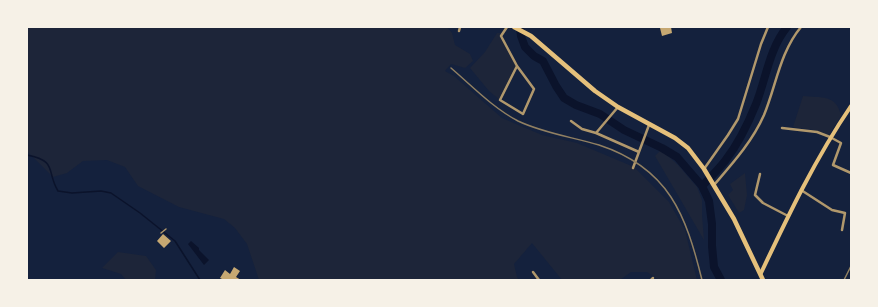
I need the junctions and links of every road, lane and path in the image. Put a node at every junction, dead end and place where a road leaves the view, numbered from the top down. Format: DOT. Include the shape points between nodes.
graph roads {
  1 [pos="460,27"];
  2 [pos="507,27"];
  3 [pos="768,27"];
  4 [pos="801,27"];
  5 [pos="515,28"];
  6 [pos="459,31"];
  7 [pos="517,66"];
  8 [pos="618,106"];
  9 [pos="851,106"];
  10 [pos="571,121"];
  11 [pos="649,124"];
  12 [pos="782,128"];
  13 [pos="596,133"];
  14 [pos="830,137"];
  15 [pos="639,152"];
  16 [pos="633,168"];
  17 [pos="705,171"];
  18 [pos="851,172"];
  19 [pos="760,174"];
  20 [pos="713,185"];
  21 [pos="801,190"];
  22 [pos="788,216"];
  23 [pos="166,229"];
  24 [pos="842,230"];
  25 [pos="161,233"];
  26 [pos="533,272"];
  27 [pos="761,274"];
  28 [pos="539,280"];
  29 [pos="764,280"];
  1 -- 6 [label="street"];
  2 -- 7 [label="street" via="501,36"];
  3 -- 17 [label="street" via="738,119"];
  4 -- 20 [label="street" via="794,35 783,58 758,128 738,157"];
  5 -- 8 [label="highway" via="527,33"];
  7 -- 7 [label="street" via="500,100 523,114 534,89"];
  8 -- 11 [label="highway"];
  8 -- 13 [label="street"];
  9 -- 14 [label="main road"];
  10 -- 13 [label="street" via="582,129"];
  11 -- 15 [label="street"];
  11 -- 17 [label="highway" via="683,144"];
  12 -- 14 [label="street" via="813,131"];
  13 -- 15 [label="street"];
  14 -- 18 [label="street" via="841,143 833,165"];
  14 -- 21 [label="main road"];
  15 -- 16 [label="street"];
  17 -- 20 [label="highway"];
  19 -- 22 [label="street" via="755,195"];
  20 -- 27 [label="highway"];
  21 -- 22 [label="main road"];
  21 -- 24 [label="street" via="832,210 845,213"];
  22 -- 27 [label="main road"];
  23 -- 25 [label="lane"];
  26 -- 28 [label="street"];
  27 -- 29 [label="highway"];
}
